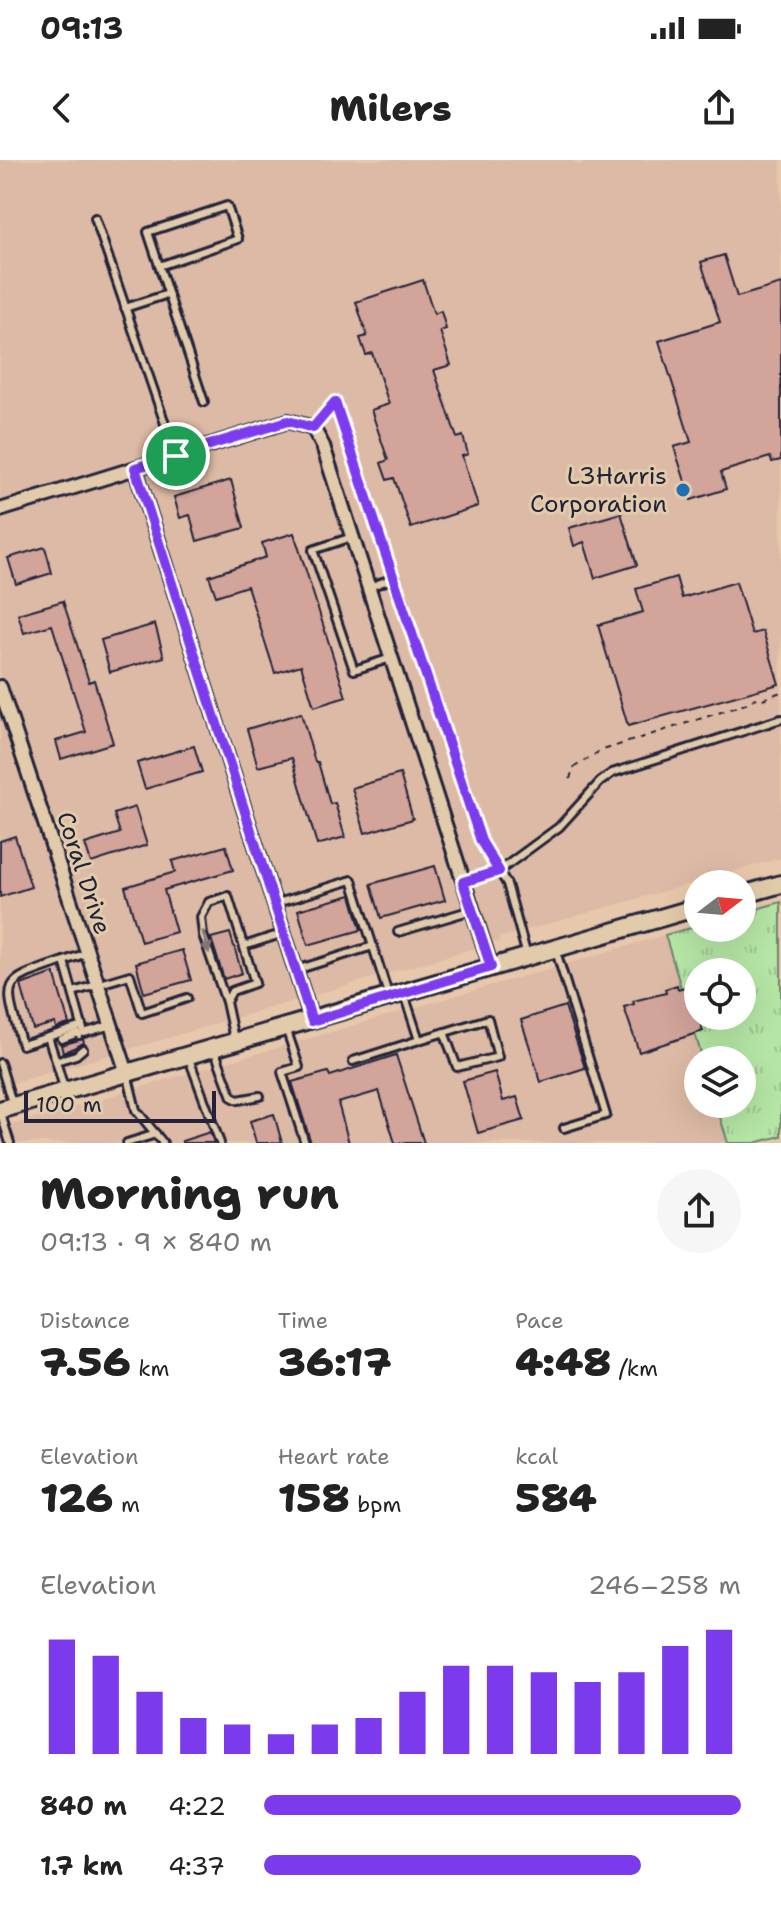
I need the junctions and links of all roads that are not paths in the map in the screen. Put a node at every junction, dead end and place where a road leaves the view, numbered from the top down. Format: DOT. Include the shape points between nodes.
graph roads {
  1 [pos="95,218"];
  2 [pos="159,266"];
  3 [pos="168,294"];
  4 [pos="125,308"];
  5 [pos="204,402"];
  6 [pos="313,428"];
  7 [pos="176,456"];
  8 [pos="135,468"];
  9 [pos="0,510"];
  10 [pos="352,537"];
  11 [pos="394,578"];
  12 [pos="369,587"];
  13 [pos="391,658"];
  14 [pos="0,687"];
  15 [pos="781,719"];
  16 [pos="499,871"];
  17 [pos="463,882"];
  18 [pos="781,884"];
  19 [pos="756,891"];
  20 [pos="274,904"];
  21 [pos="472,910"];
  22 [pos="684,911"];
  23 [pos="398,932"];
  24 [pos="284,933"];
  25 [pos="244,946"];
  26 [pos="373,946"];
  27 [pos="555,948"];
  28 [pos="87,953"];
  29 [pos="527,956"];
  30 [pos="64,961"];
  31 [pos="491,967"];
  32 [pos="296,970"];
  33 [pos="98,985"];
  34 [pos="73,992"];
  35 [pos="397,996"];
  36 [pos="187,998"];
  37 [pos="226,1002"];
  38 [pos="312,1021"];
  39 [pos="111,1025"];
  40 [pos="82,1026"];
  41 [pos="286,1028"];
  42 [pos="444,1032"];
  43 [pos="72,1034"];
  44 [pos="48,1037"];
  45 [pos="62,1039"];
  46 [pos="419,1040"];
  47 [pos="235,1043"];
  48 [pos="214,1049"];
  49 [pos="66,1053"];
  50 [pos="188,1056"];
  51 [pos="56,1061"];
  52 [pos="353,1061"];
  53 [pos="0,1063"];
  54 [pos="127,1073"];
  55 [pos="65,1091"];
  56 [pos="260,1096"];
  57 [pos="4,1109"];
  58 [pos="564,1128"];
  59 [pos="156,1134"];
  60 [pos="10,1143"];
  61 [pos="127,1143"];
  62 [pos="163,1143"];
  63 [pos="220,1143"];
  64 [pos="305,1143"];
  1 -- 4 [label="lane"];
  2 -- 2 [label="lane" via="148,232 227,206 238,239"];
  2 -- 3 [label="lane"];
  3 -- 4 [label="lane"];
  3 -- 5 [label="lane"];
  4 -- 7 [label="lane"];
  6 -- 7 [label="street" via="288,421"];
  6 -- 10 [label="street"];
  6 -- 11 [label="lane" via="335,402"];
  7 -- 8 [label="street"];
  8 -- 9 [label="street"];
  8 -- 20 [label="street"];
  10 -- 12 [label="street"];
  10 -- 13 [label="lane" via="313,550 354,670"];
  11 -- 12 [label="lane"];
  11 -- 16 [label="lane" via="481,841"];
  12 -- 13 [label="street"];
  13 -- 17 [label="street"];
  14 -- 28 [label="street, Coral Drive"];
  15 -- 16 [label="lane" via="612,773 559,827"];
  16 -- 17 [label="lane"];
  16 -- 29 [label="lane"];
  17 -- 21 [label="street"];
  18 -- 19 [label="main road"];
  20 -- 24 [label="street"];
  20 -- 26 [label="lane" via="352,880"];
  21 -- 23 [label="lane"];
  21 -- 31 [label="street"];
  22 -- 27 [label="main road"];
  24 -- 25 [label="lane"];
  24 -- 32 [label="street"];
  25 -- 37 [label="lane" via="255,983 232,991"];
  25 -- 37 [label="lane, one-way" via="228,896 209,902 201,917 203,935"];
  26 -- 32 [label="lane"];
  26 -- 35 [label="lane"];
  27 -- 29 [label="main road"];
  27 -- 58 [label="lane" via="606,1115"];
  28 -- 30 [label="lane"];
  28 -- 33 [label="street, Coral Drive"];
  29 -- 31 [label="main road"];
  30 -- 34 [label="lane"];
  30 -- 44 [label="lane" via="19,976 7,993 22,1045"];
  31 -- 35 [label="main road"];
  32 -- 38 [label="street"];
  33 -- 34 [label="lane"];
  33 -- 36 [label="lane" via="130,975 142,1013"];
  33 -- 39 [label="street, Coral Drive"];
  34 -- 40 [label="lane"];
  35 -- 38 [label="main road"];
  35 -- 46 [label="lane"];
  37 -- 47 [label="lane"];
  38 -- 41 [label="main road"];
  39 -- 40 [label="lane" via="84,1033"];
  39 -- 54 [label="street, Coral Drive"];
  40 -- 43 [label="lane"];
  41 -- 47 [label="main road"];
  41 -- 64 [label="lane" via="299,1067 282,1072"];
  42 -- 42 [label="lane" via="488,1019 498,1057 457,1067"];
  42 -- 46 [label="lane"];
  43 -- 44 [label="lane"];
  43 -- 45 [label="lane"];
  44 -- 51 [label="lane"];
  46 -- 52 [label="lane"];
  47 -- 48 [label="main road"];
  48 -- 50 [label="main road"];
  48 -- 56 [label="lane" via="232,1097"];
  49 -- 51 [label="lane" via="78,1051"];
  50 -- 54 [label="main road"];
  50 -- 63 [label="lane"];
  51 -- 55 [label="lane"];
  53 -- 57 [label="lane"];
  54 -- 55 [label="main road"];
  54 -- 59 [label="lane" via="136,1110"];
  55 -- 57 [label="main road"];
  57 -- 60 [label="lane"];
  59 -- 61 [label="lane"];
  59 -- 62 [label="lane"];
}
